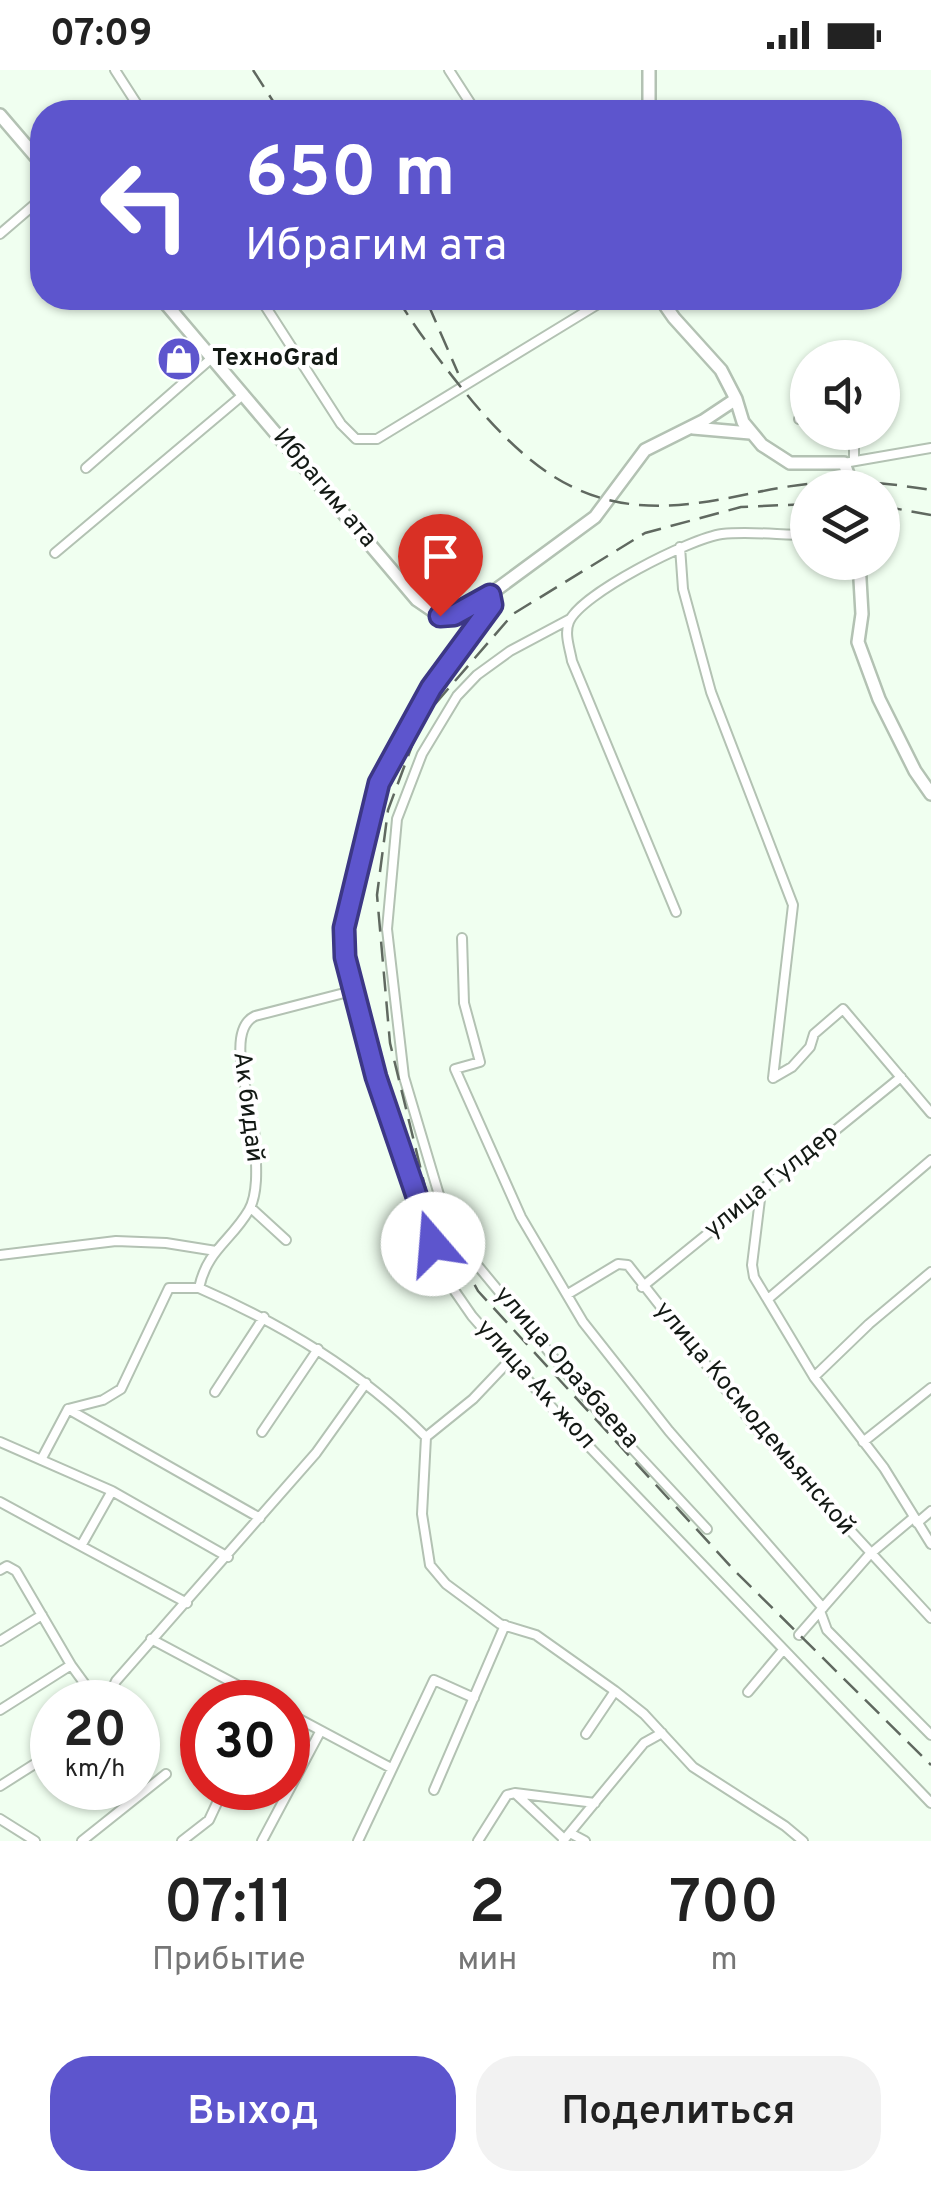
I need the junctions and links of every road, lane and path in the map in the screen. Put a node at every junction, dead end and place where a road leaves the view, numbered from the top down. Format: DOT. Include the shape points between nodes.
graph roads {
  1 [pos="116,70"];
  2 [pos="449,70"];
  3 [pos="649,70"];
  4 [pos="135,100"];
  5 [pos="468,100"];
  6 [pos="649,100"];
  7 [pos="0,116"];
  8 [pos="30,150"];
  9 [pos="30,208"];
  10 [pos="0,234"];
  11 [pos="171,310"];
  12 [pos="268,310"];
  13 [pos="588,310"];
  14 [pos="668,310"];
  15 [pos="213,357"];
  16 [pos="244,394"];
  17 [pos="736,399"];
  18 [pos="688,428"];
  19 [pos="750,433"];
  20 [pos="931,448"];
  21 [pos="851,450"];
  22 [pos="849,462"];
  23 [pos="86,468"];
  24 [pos="851,470"];
  25 [pos="790,536"];
  26 [pos="680,547"];
  27 [pos="55,552"];
  28 [pos="861,580"];
  29 [pos="490,595"];
  30 [pos="570,619"];
  31 [pos="931,794"];
  32 [pos="676,912"];
  33 [pos="462,938"];
  34 [pos="352,991"];
  35 [pos="900,1077"];
  36 [pos="931,1113"];
  37 [pos="931,1160"];
  38 [pos="761,1191"];
  39 [pos="251,1208"];
  40 [pos="286,1240"];
  41 [pos="216,1251"];
  42 [pos="0,1255"];
  43 [pos="931,1272"];
  44 [pos="642,1287"];
  45 [pos="199,1288"];
  46 [pos="568,1294"];
  47 [pos="768,1299"];
  48 [pos="259,1315"];
  49 [pos="318,1348"];
  50 [pos="512,1360"];
  51 [pos="814,1376"];
  52 [pos="366,1383"];
  53 [pos="931,1388"];
  54 [pos="215,1392"];
  55 [pos="68,1409"];
  56 [pos="262,1432"];
  57 [pos="426,1437"];
  58 [pos="0,1442"];
  59 [pos="864,1442"];
  60 [pos="40,1460"];
  61 [pos="112,1491"];
  62 [pos="0,1502"];
  63 [pos="931,1511"];
  64 [pos="260,1518"];
  65 [pos="915,1521"];
  66 [pos="707,1529"];
  67 [pos="931,1544"];
  68 [pos="81,1546"];
  69 [pos="870,1555"];
  70 [pos="228,1557"];
  71 [pos="0,1570"];
  72 [pos="187,1603"];
  73 [pos="821,1610"];
  74 [pos="42,1615"];
  75 [pos="931,1618"];
  76 [pos="504,1625"];
  77 [pos="799,1635"];
  78 [pos="151,1639"];
  79 [pos="0,1641"];
  80 [pos="783,1650"];
  81 [pos="71,1665"];
  82 [pos="84,1680"];
  83 [pos="117,1680"];
  84 [pos="226,1680"];
  85 [pos="615,1691"];
  86 [pos="748,1692"];
  87 [pos="474,1698"];
  88 [pos="0,1710"];
  89 [pos="310,1726"];
  90 [pos="320,1732"];
  91 [pos="662,1733"];
  92 [pos="586,1734"];
  93 [pos="931,1734"];
  94 [pos="30,1767"];
  95 [pos="391,1768"];
  96 [pos="166,1774"];
  97 [pos="0,1786"];
  98 [pos="434,1790"];
  99 [pos="514,1793"];
  100 [pos="595,1803"];
  101 [pos="931,1803"];
  102 [pos="213,1810"];
  103 [pos="0,1819"];
  104 [pos="789,1829"];
  105 [pos="566,1838"];
  106 [pos="35,1841"];
  107 [pos="82,1841"];
  108 [pos="182,1841"];
  109 [pos="262,1841"];
  110 [pos="358,1841"];
  111 [pos="478,1841"];
  112 [pos="585,1841"];
  113 [pos="784,1841"];
  114 [pos="803,1841"];
  1 -- 4 [label="street"];
  2 -- 5 [label="street"];
  3 -- 6 [label="street"];
  7 -- 8 [label="street"];
  9 -- 10 [label="street"];
  11 -- 15 [label="street, Ибрагим ата"];
  12 -- 13 [label="street" via="341,424 356,439 377,439"];
  14 -- 17 [label="street" via="721,370"];
  15 -- 16 [label="street, Ибрагим ата"];
  15 -- 23 [label="street"];
  16 -- 27 [label="street"];
  16 -- 29 [label="street, Ибрагим ата" via="417,600 440,616"];
  17 -- 18 [label="street, Ибрагим ата"];
  17 -- 19 [label="street"];
  18 -- 19 [label="street"];
  18 -- 29 [label="street, Ибрагим ата" via="645,450 596,517"];
  19 -- 22 [label="street" via="790,463"];
  20 -- 22 [label="street"];
  21 -- 22 [label="street"];
  22 -- 24 [label="street"];
  25 -- 26 [label="street, улица Оразбаева" via="726,534"];
  26 -- 30 [label="street, улица Оразбаева"];
  26 -- 35 [label="street" via="683,589 711,692 793,905 774,1078 792,1068 814,1034 843,1009"];
  28 -- 31 [label="street" via="858,642 879,699"];
  29 -- 34 [label="street, улица Ак жол" via="492,605 431,688 379,783 344,928"];
  30 -- 32 [label="street" via="572,661"];
  30 -- 66 [label="street, улица Оразбаева" via="510,652 456,696 422,754 397,819 388,929 404,1078 445,1215 464,1249 601,1416"];
  33 -- 46 [label="street, улица Оразбаева" via="464,1003 480,1062 455,1069 521,1216"];
  34 -- 39 [label="street, Ак бидай" via="255,1016 242,1029 255,1130"];
  34 -- 50 [label="street, улица Ак жол" via="433,1244 454,1290"];
  35 -- 36 [label="street"];
  35 -- 38 [label="street, улица Гулдер"];
  37 -- 47 [label="street"];
  38 -- 44 [label="street, улица Гулдер"];
  38 -- 47 [label="street" via="752,1266"];
  39 -- 40 [label="street"];
  39 -- 41 [label="street"];
  41 -- 42 [label="street" via="116,1241"];
  41 -- 45 [label="street"];
  43 -- 51 [label="street"];
  44 -- 46 [label="street, улица Космодемьянской" via="628,1265 618,1264"];
  44 -- 69 [label="street, улица Космодемьянской"];
  45 -- 48 [label="street"];
  45 -- 55 [label="street" via="166,1291 121,1389"];
  46 -- 73 [label="street, улица Оразбаева" via="669,1431"];
  47 -- 51 [label="street"];
  48 -- 49 [label="street"];
  48 -- 54 [label="street"];
  49 -- 52 [label="street"];
  49 -- 56 [label="street"];
  50 -- 57 [label="street"];
  50 -- 80 [label="street, улица Ак жол"];
  51 -- 59 [label="street"];
  52 -- 57 [label="street"];
  52 -- 64 [label="street"];
  53 -- 59 [label="street"];
  55 -- 60 [label="street"];
  55 -- 64 [label="street"];
  57 -- 76 [label="street" via="422,1514 430,1565"];
  58 -- 60 [label="street"];
  59 -- 65 [label="street"];
  60 -- 61 [label="street"];
  61 -- 68 [label="street"];
  61 -- 70 [label="street"];
  62 -- 68 [label="street"];
  63 -- 65 [label="street"];
  64 -- 70 [label="street"];
  65 -- 67 [label="street"];
  65 -- 69 [label="street"];
  68 -- 72 [label="street"];
  69 -- 73 [label="street"];
  69 -- 75 [label="street, улица Космодемьянской"];
  70 -- 72 [label="street"];
  71 -- 74 [label="street" via="16,1571"];
  72 -- 78 [label="street"];
  73 -- 77 [label="street"];
  73 -- 93 [label="street, улица Оразбаева" via="827,1630"];
  74 -- 79 [label="street"];
  74 -- 81 [label="street"];
  76 -- 85 [label="street" via="536,1635"];
  76 -- 87 [label="street"];
  78 -- 83 [label="street"];
  78 -- 84 [label="street"];
  80 -- 86 [label="street"];
  80 -- 101 [label="street, улица Ак жол"];
  81 -- 82 [label="street"];
  81 -- 88 [label="street"];
  85 -- 91 [label="street"];
  85 -- 92 [label="street"];
  87 -- 95 [label="street" via="434,1680"];
  87 -- 98 [label="street"];
  89 -- 90 [label="street"];
  90 -- 95 [label="street"];
  90 -- 109 [label="street"];
  91 -- 100 [label="street" via="644,1744"];
  91 -- 104 [label="street" via="692,1767"];
  94 -- 97 [label="street"];
  95 -- 110 [label="street"];
  96 -- 107 [label="street"];
  99 -- 100 [label="street"];
  99 -- 105 [label="street"];
  99 -- 111 [label="street" via="502,1799"];
  100 -- 105 [label="street"];
  102 -- 108 [label="street"];
  103 -- 106 [label="street"];
  104 -- 113 [label="street"];
  104 -- 114 [label="street"];
  105 -- 112 [label="street"];
}
